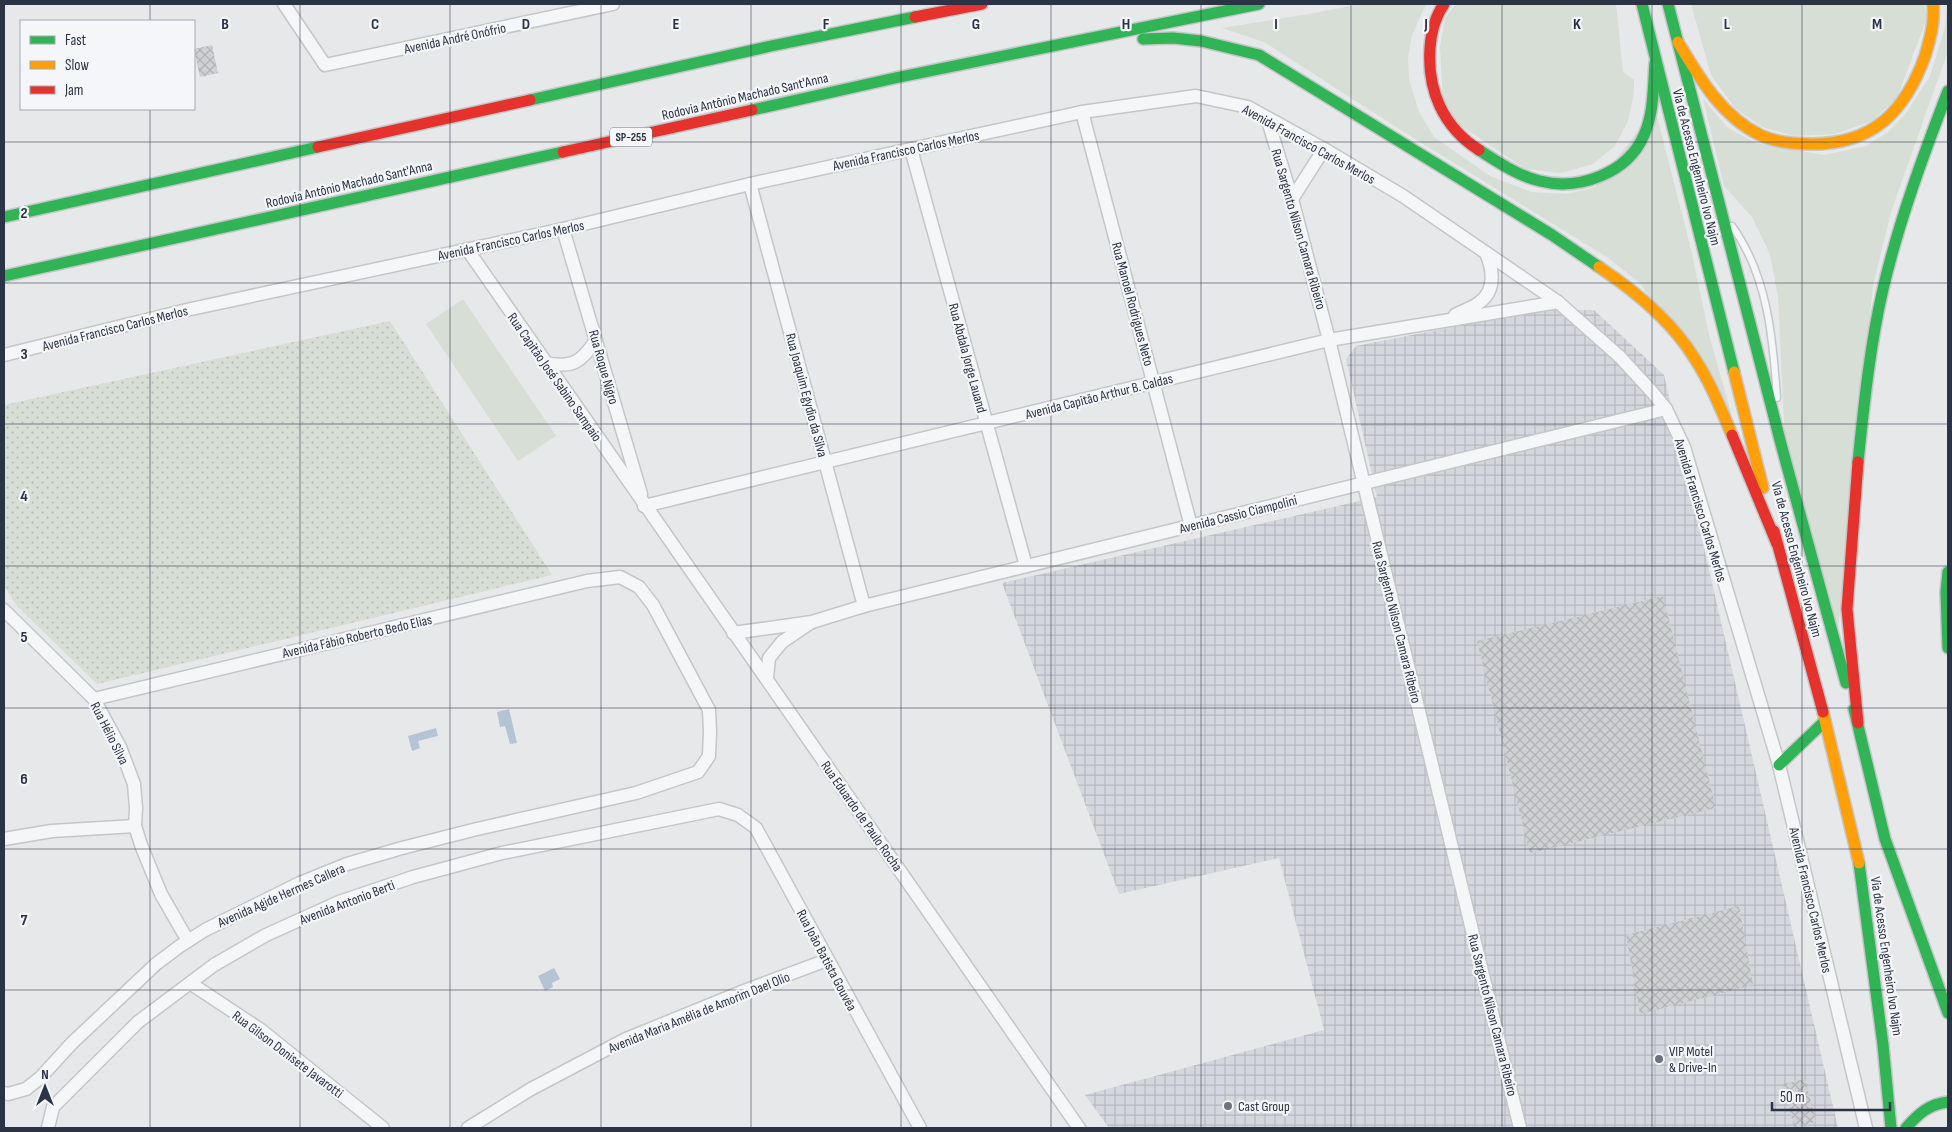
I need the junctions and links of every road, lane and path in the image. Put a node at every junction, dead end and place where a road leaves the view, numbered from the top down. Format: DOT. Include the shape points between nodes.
graph roads {
  1 [pos="284,4"];
  2 [pos="613,4"];
  3 [pos="982,4"];
  4 [pos="1259,4"];
  5 [pos="1444,4"];
  6 [pos="1642,4"];
  7 [pos="1668,4"];
  8 [pos="1933,4"];
  9 [pos="909,6"];
  10 [pos="558,10"];
  11 [pos="1678,42"];
  12 [pos="771,46"];
  13 [pos="994,58"];
  14 [pos="1655,63"];
  15 [pos="1948,92"];
  16 [pos="1082,112"];
  17 [pos="1267,118"];
  18 [pos="911,149"];
  19 [pos="1324,149"];
  20 [pos="750,184"];
  21 [pos="1292,199"];
  22 [pos="1722,213"];
  23 [pos="4,217"];
  24 [pos="563,229"];
  25 [pos="467,249"];
  26 [pos="1486,253"];
  27 [pos="4,276"];
  28 [pos="1558,302"];
  29 [pos="1446,320"];
  30 [pos="596,340"];
  31 [pos="1329,340"];
  32 [pos="4,355"];
  33 [pos="546,363"];
  34 [pos="1154,382"];
  35 [pos="1666,409"];
  36 [pos="986,423"];
  37 [pos="1781,444"];
  38 [pos="825,462"];
  39 [pos="1364,483"];
  40 [pos="644,506"];
  41 [pos="1191,526"];
  42 [pos="1777,544"];
  43 [pos="1026,566"];
  44 [pos="1948,572"];
  45 [pos="864,606"];
  46 [pos="4,611"];
  47 [pos="1947,614"];
  48 [pos="812,622"];
  49 [pos="734,632"];
  50 [pos="1948,648"];
  51 [pos="767,678"];
  52 [pos="94,699"];
  53 [pos="1825,721"];
  54 [pos="1858,723"];
  55 [pos="1779,765"];
  56 [pos="698,772"];
  57 [pos="719,810"];
  58 [pos="135,826"];
  59 [pos="4,839"];
  60 [pos="188,940"];
  61 [pos="827,960"];
  62 [pos="190,983"];
  63 [pos="1948,1013"];
  64 [pos="4,1093"];
  65 [pos="1948,1102"];
  66 [pos="48,1128"];
  67 [pos="383,1128"];
  68 [pos="468,1128"];
  69 [pos="920,1128"];
  70 [pos="1079,1128"];
  71 [pos="1520,1128"];
  72 [pos="1866,1128"];
  73 [pos="1891,1128"];
  74 [pos="1906,1128"];
  1 -- 10 [label="street, Avenida André Onófrio" via="325,65"];
  2 -- 10 [label="street, Avenida André Onófrio"];
  3 -- 12 [label="main road"];
  4 -- 13 [label="main road, Rodovia Antônio Machado Sant'Anna / SP-255"];
  5 -- 14 [label="main road" via="1434,23 1429,62 1430,84 1439,106 1454,129 1468,142 1529,178 1574,184 1610,172 1633,154 1649,125"];
  6 -- 14 [label="main road, Via de Acesso Engenheiro Ivo Najm"];
  7 -- 11 [label="main road, Via de Acesso Engenheiro Ivo Najm"];
  8 -- 11 [label="main road" via="1930,40 1921,70 1904,100 1886,121 1863,136 1837,144 1780,142 1737,120 1704,86"];
  9 -- 12 [label="main road"];
  11 -- 22 [label="main road, Via de Acesso Engenheiro Ivo Najm"];
  12 -- 23 [label="main road"];
  13 -- 27 [label="main road, Rodovia Antônio Machado Sant'Anna / SP-255"];
  13 -- 42 [label="main road" via="1161,37 1210,41 1259,55 1544,230 1629,287 1670,326 1695,358 1721,409"];
  14 -- 42 [label="main road, Via de Acesso Engenheiro Ivo Najm"];
  15 -- 54 [label="main road" via="1906,205 1883,290 1864,403 1848,609"];
  16 -- 17 [label="street, Avenida Francisco Carlos Merlos" via="1196,96 1248,107"];
  16 -- 18 [label="street, Avenida Francisco Carlos Merlos"];
  16 -- 34 [label="street, Rua Manoel Rodrigues Neto"];
  17 -- 19 [label="street, Avenida Francisco Carlos Merlos"];
  17 -- 21 [label="street, Rua Sargento Nilson Camara Ribeiro"];
  18 -- 20 [label="street, Avenida Francisco Carlos Merlos"];
  18 -- 36 [label="street, Rua Abdala Jorge Lauand"];
  19 -- 21 [label="street"];
  19 -- 26 [label="street, Avenida Francisco Carlos Merlos" via="1403,196"];
  20 -- 24 [label="street, Avenida Francisco Carlos Merlos"];
  20 -- 38 [label="street, Rua Joaquim Egydio da Silva"];
  21 -- 31 [label="street, Rua Sargento Nilson Camara Ribeiro"];
  22 -- 37 [label="main road, Via de Acesso Engenheiro Ivo Najm"];
  22 -- 37 [label="lane" via="1738,234 1765,298 1772,331"];
  24 -- 25 [label="street, Avenida Francisco Carlos Merlos"];
  24 -- 30 [label="street, Rua Roque Nigro"];
  25 -- 32 [label="street, Avenida Francisco Carlos Merlos" via="191,309"];
  25 -- 33 [label="street, Rua Capitão José Sabino Sampaio"];
  26 -- 28 [label="street, Avenida Francisco Carlos Merlos"];
  26 -- 29 [label="street" via="1492,277 1486,296 1480,303"];
  28 -- 29 [label="street, Avenida Capitão Arthur B. Caldas"];
  28 -- 35 [label="street, Avenida Francisco Carlos Merlos" via="1620,357"];
  29 -- 31 [label="street, Avenida Capitão Arthur B. Caldas"];
  30 -- 33 [label="street" via="577,362 562,366"];
  30 -- 40 [label="street, Rua Roque Nigro"];
  31 -- 34 [label="street, Avenida Capitão Arthur B. Caldas"];
  31 -- 39 [label="street, Rua Sargento Nilson Camara Ribeiro"];
  33 -- 40 [label="street, Rua Capitão José Sabino Sampaio"];
  34 -- 36 [label="street, Avenida Capitão Arthur B. Caldas"];
  34 -- 41 [label="street, Rua Manoel Rodrigues Neto"];
  35 -- 39 [label="street, Avenida Cassio Ciampolini"];
  35 -- 55 [label="street, Avenida Francisco Carlos Merlos" via="1684,447"];
  36 -- 38 [label="street, Avenida Capitão Arthur B. Caldas"];
  36 -- 43 [label="street, Rua Abdala Jorge Lauand"];
  37 -- 54 [label="main road, Via de Acesso Engenheiro Ivo Najm"];
  38 -- 40 [label="street, Avenida Capitão Arthur B. Caldas"];
  38 -- 45 [label="street, Rua Joaquim Egydio da Silva"];
  39 -- 41 [label="street, Avenida Cassio Ciampolini"];
  39 -- 71 [label="street, Rua Sargento Nilson Camara Ribeiro"];
  40 -- 49 [label="street, Rua Eduardo de Paulo Rocha"];
  41 -- 43 [label="street, Avenida Cassio Ciampolini"];
  42 -- 53 [label="main road, Via de Acesso Engenheiro Ivo Najm"];
  43 -- 45 [label="street, Avenida Cassio Ciampolini"];
  44 -- 47 [label="main road"];
  45 -- 48 [label="street, Avenida Cassio Ciampolini"];
  46 -- 52 [label="street, Rua Hélio Silva"];
  47 -- 50 [label="main road"];
  48 -- 49 [label="street"];
  48 -- 51 [label="street" via="782,642 773,653 769,658"];
  49 -- 51 [label="street, Rua Eduardo de Paulo Rocha"];
  51 -- 70 [label="street, Rua Eduardo de Paulo Rocha"];
  52 -- 56 [label="street, Avenida Fábio Roberto Bedo Elias" via="587,581 620,576 639,587 653,605 708,710 708,756"];
  52 -- 58 [label="street, Rua Hélio Silva" via="120,747 134,784"];
  53 -- 55 [label="main road"];
  53 -- 73 [label="main road, Via de Acesso Engenheiro Ivo Najm" via="1858,857 1884,1045"];
  54 -- 63 [label="main road, Via de Acesso Engenheiro Ivo Najm" via="1885,839"];
  55 -- 72 [label="street, Avenida Francisco Carlos Merlos"];
  56 -- 60 [label="street, Avenida Agide Hermes Callera" via="636,793 476,829 347,864 266,899"];
  57 -- 61 [label="street, Rua João Batista Gouvêa" via="738,815 756,828"];
  57 -- 62 [label="street, Avenida Antonio Berti" via="502,853 413,877 339,902 266,935"];
  58 -- 59 [label="street" via="52,831"];
  58 -- 60 [label="street, Rua Hélio Silva" via="161,894"];
  60 -- 64 [label="street, Avenida Agide Hermes Callera" via="156,964 72,1043 40,1078 26,1089"];
  61 -- 68 [label="street, Avenida Maria Amélia de Amorim Dael Olio" via="626,1039 531,1089"];
  61 -- 69 [label="street, Rua João Batista Gouvêa"];
  62 -- 66 [label="street, Avenida Antonio Berti" via="138,1022 54,1107"];
  62 -- 67 [label="street, Rua Gilson Donisete Javarotti" via="261,1030"];
  65 -- 74 [label="main road" via="1928,1107"];
}
